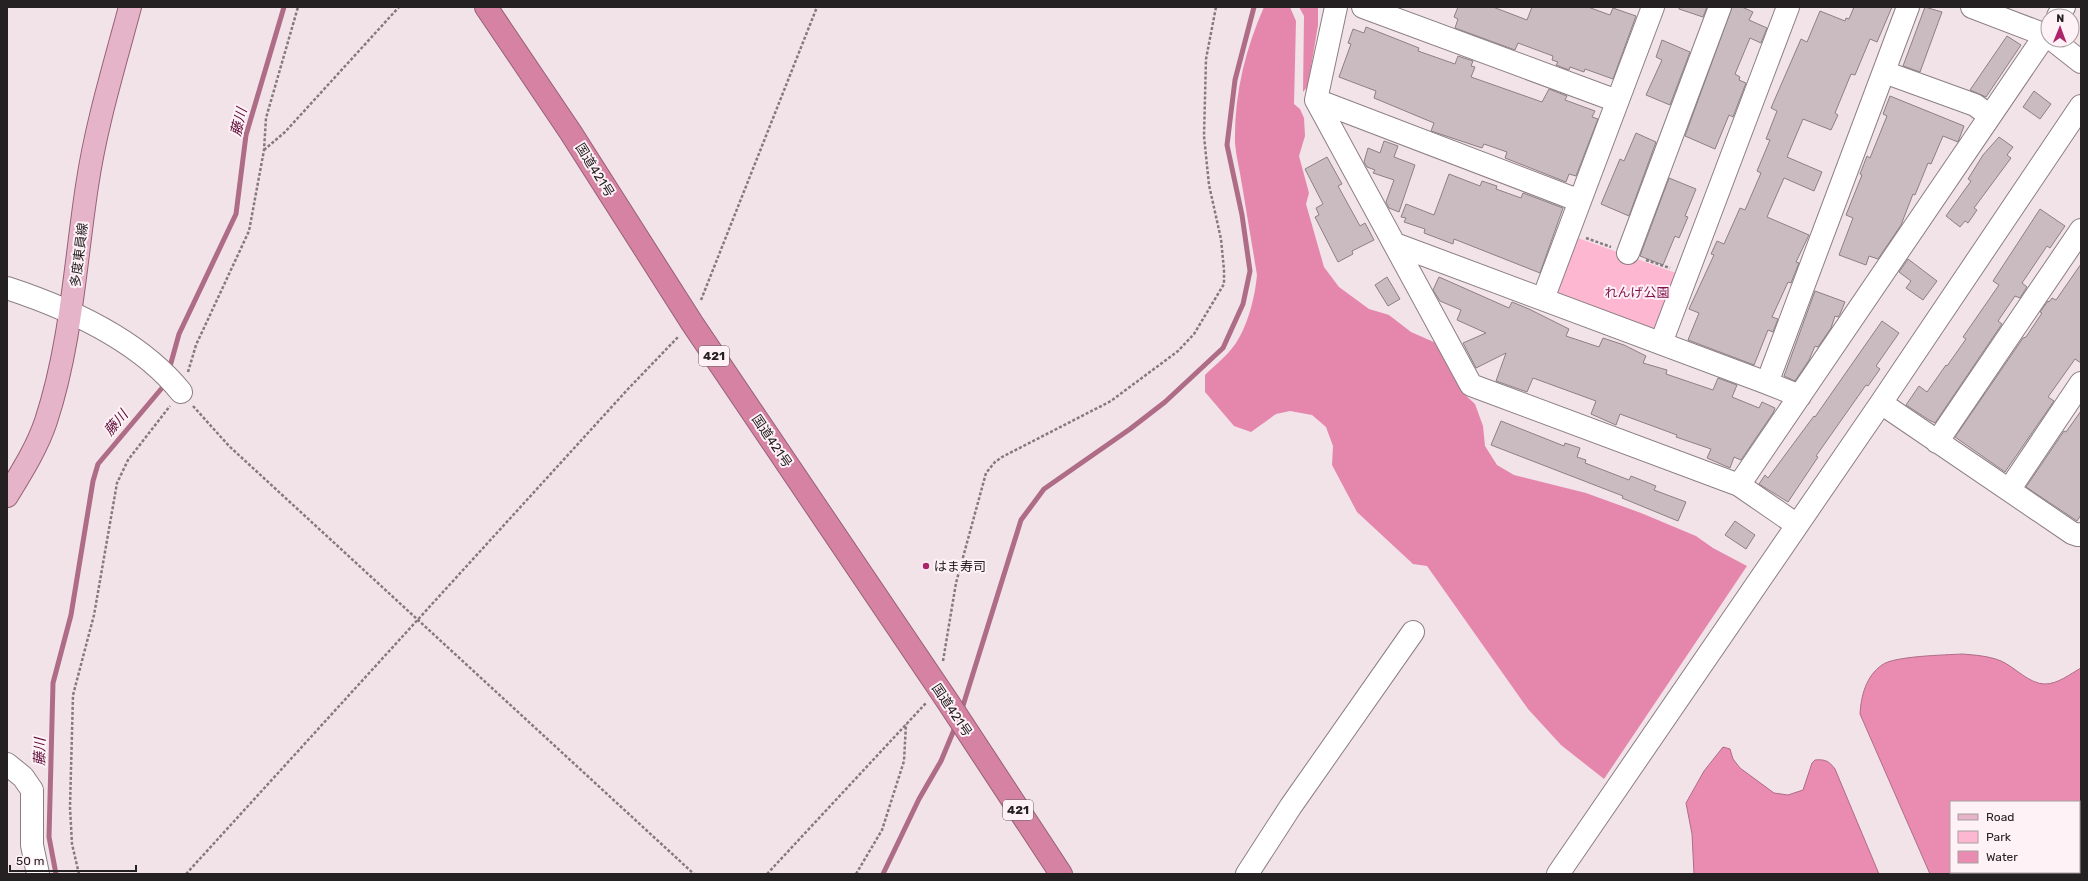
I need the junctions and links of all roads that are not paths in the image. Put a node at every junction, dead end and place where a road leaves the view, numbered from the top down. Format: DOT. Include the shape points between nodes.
graph roads {
  1 [pos="130,7"];
  2 [pos="486,7"];
  3 [pos="1336,7"];
  4 [pos="1362,7"];
  5 [pos="1653,7"];
  6 [pos="1720,7"];
  7 [pos="1788,7"];
  8 [pos="1908,7"];
  9 [pos="1972,7"];
  10 [pos="2040,32"];
  11 [pos="2040,47"];
  12 [pos="2064,48"];
  13 [pos="2081,62"];
  14 [pos="1884,72"];
  15 [pos="1316,100"];
  16 [pos="1617,101"];
  17 [pos="2081,106"];
  18 [pos="1990,116"];
  19 [pos="1580,201"];
  20 [pos="2081,230"];
  21 [pos="1395,244"];
  22 [pos="1628,253"];
  23 [pos="7,288"];
  24 [pos="1543,299"];
  25 [pos="72,312"];
  26 [pos="1661,343"];
  27 [pos="1766,383"];
  28 [pos="2081,383"];
  29 [pos="178,389"];
  30 [pos="1800,396"];
  31 [pos="1881,403"];
  32 [pos="1937,442"];
  33 [pos="1739,485"];
  34 [pos="2009,490"];
  35 [pos="7,496"];
  36 [pos="1797,525"];
  37 [pos="2081,534"];
  38 [pos="1414,632"];
  39 [pos="7,764"];
  40 [pos="38,874"];
  41 [pos="1061,874"];
  42 [pos="1247,874"];
  43 [pos="1558,874"];
  1 -- 25 [label="main road, 多度東員線" via="96,131"];
  2 -- 41 [label="highway, 国道421号 / 421" via="571,133 692,323"];
  3 -- 15 [label="street"];
  4 -- 16 [label="street"];
  5 -- 16 [label="street"];
  6 -- 22 [label="street"];
  7 -- 26 [label="street"];
  8 -- 14 [label="street"];
  9 -- 10 [label="street"];
  11 -- 18 [label="street"];
  12 -- 13 [label="street"];
  14 -- 18 [label="street" via="1975,105"];
  14 -- 27 [label="street"];
  15 -- 19 [label="street"];
  15 -- 21 [label="street"];
  16 -- 19 [label="street"];
  17 -- 31 [label="street"];
  18 -- 30 [label="street"];
  19 -- 24 [label="street"];
  20 -- 32 [label="street"];
  21 -- 24 [label="street"];
  21 -- 33 [label="street" via="1471,385"];
  23 -- 25 [label="street"];
  24 -- 26 [label="street"];
  25 -- 29 [label="street" via="130,346"];
  25 -- 35 [label="main road, 多度東員線" via="46,422"];
  26 -- 27 [label="street"];
  27 -- 30 [label="street"];
  28 -- 34 [label="street"];
  30 -- 33 [label="street"];
  31 -- 32 [label="street"];
  31 -- 36 [label="street"];
  32 -- 34 [label="street"];
  33 -- 36 [label="street"];
  34 -- 37 [label="street" via="2072,533 2078,536"];
  36 -- 43 [label="street"];
  38 -- 42 [label="street" via="1291,806"];
  39 -- 40 [label="street" via="23,777 32,790 32,845"];
}
